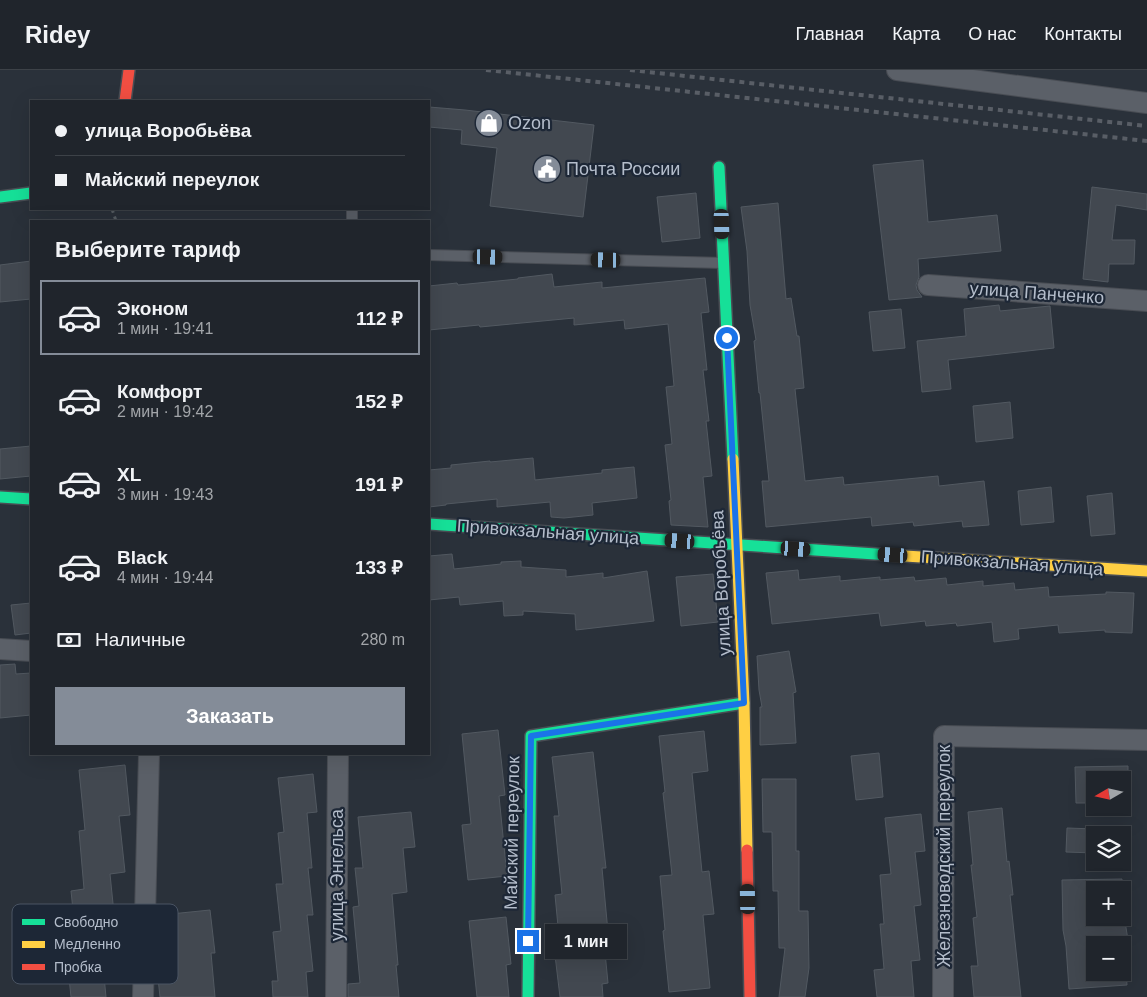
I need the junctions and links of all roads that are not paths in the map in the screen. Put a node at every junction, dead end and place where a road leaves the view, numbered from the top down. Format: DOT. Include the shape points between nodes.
graph roads {
  1 [pos="129,70"];
  2 [pos="897,70"];
  3 [pos="125,100"];
  4 [pos="1147,103"];
  5 [pos="719,167"];
  6 [pos="30,193"];
  7 [pos="0,197"];
  8 [pos="430,255"];
  9 [pos="723,263"];
  10 [pos="928,285"];
  11 [pos="1147,301"];
  12 [pos="0,497"];
  13 [pos="30,499"];
  14 [pos="430,524"];
  15 [pos="737,545"];
  16 [pos="1147,572"];
  17 [pos="0,649"];
  18 [pos="30,651"];
  19 [pos="744,703"];
  20 [pos="1147,740"];
  21 [pos="149,755"];
  22 [pos="338,755"];
  23 [pos="145,904"];
  24 [pos="142,984"];
  25 [pos="142,997"];
  26 [pos="336,997"];
  27 [pos="528,997"];
  28 [pos="750,997"];
  29 [pos="944,997"];
  1 -- 3 [label="street"];
  2 -- 4 [label="street"];
  5 -- 9 [label="street, улица Воробьёва"];
  6 -- 7 [label="street"];
  8 -- 9 [label="lane"];
  9 -- 15 [label="street, улица Воробьёва"];
  10 -- 11 [label="street, улица Панченко"];
  12 -- 13 [label="street"];
  14 -- 15 [label="street, Привокзальная улица"];
  15 -- 16 [label="street, Привокзальная улица"];
  15 -- 19 [label="street, улица Воробьёва"];
  17 -- 18 [label="street"];
  19 -- 27 [label="street, Майский переулок" via="531,736"];
  19 -- 28 [label="street, улица Воробьёва"];
  20 -- 29 [label="street, Железноводский переулок" via="944,736"];
  21 -- 23 [label="street"];
  22 -- 26 [label="street, улица Энгельса"];
  24 -- 25 [label="street"];
}
